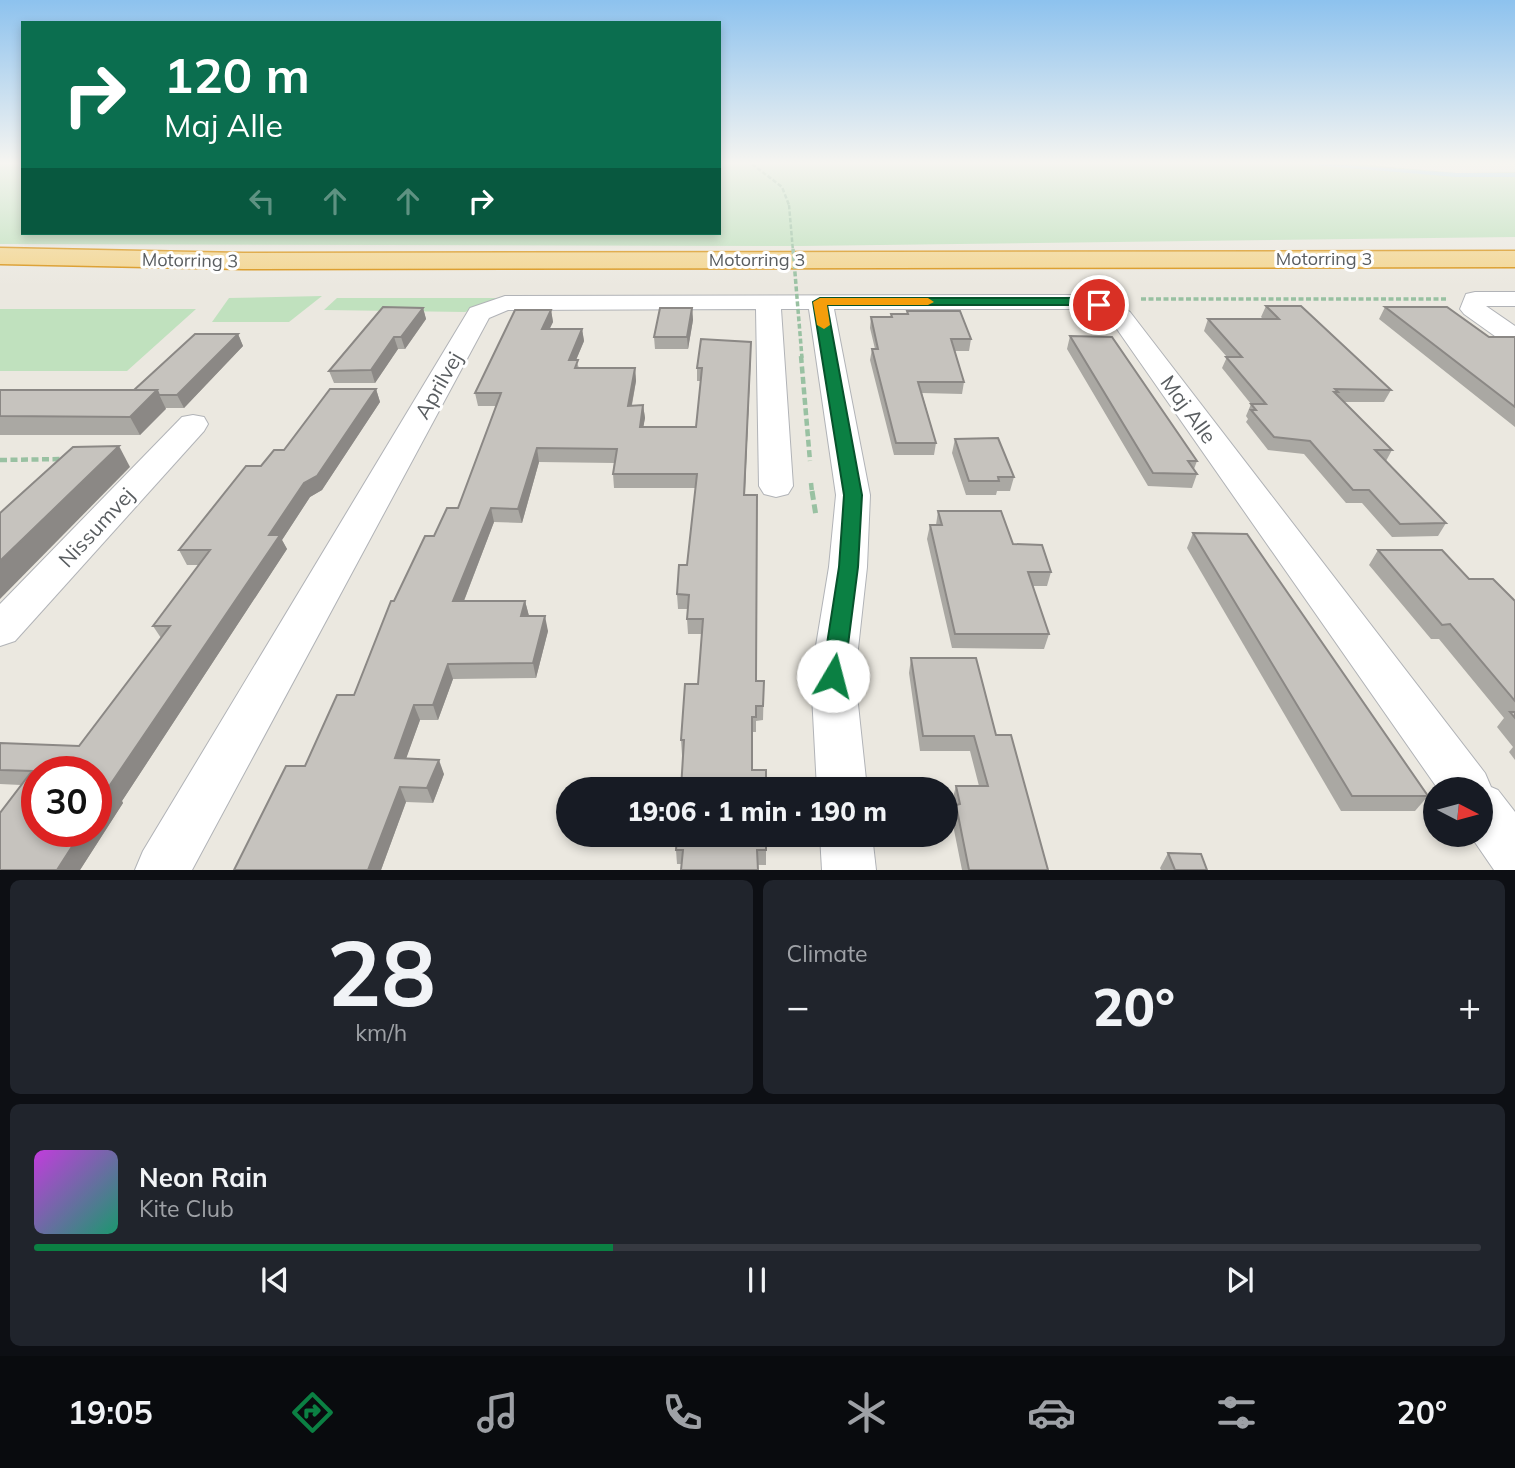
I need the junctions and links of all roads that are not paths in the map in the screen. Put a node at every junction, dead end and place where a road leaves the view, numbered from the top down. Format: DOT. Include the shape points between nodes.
graph roads {
  1 [pos="1515,245"];
  2 [pos="0,256"];
  3 [pos="1042,258"];
  4 [pos="1515,259"];
  5 [pos="0,279"];
  6 [pos="1515,279"];
  7 [pos="1515,299"];
  8 [pos="768,302"];
  9 [pos="820,302"];
  10 [pos="1515,338"];
  11 [pos="193,424"];
  12 [pos="776,486"];
  13 [pos="0,630"];
  14 [pos="841,777"];
  15 [pos="1458,777"];
  16 [pos="1493,824"];
  17 [pos="847,847"];
  18 [pos="1515,854"];
  19 [pos="162,870"];
  20 [pos="849,870"];
  1 -- 3 [label="highway" via="1189,249"];
  2 -- 3 [label="highway, Motorring 3" via="243,261"];
  3 -- 4 [label="highway, Motorring 3"];
  5 -- 6 [label="highway, Motorring 3"];
  7 -- 10 [label="street" via="1475,299 1473,309"];
  8 -- 9 [label="street"];
  8 -- 12 [label="street"];
  8 -- 19 [label="street, Aprilvej" via="505,303 480,313"];
  9 -- 14 [label="street" via="853,495 833,676"];
  9 -- 15 [label="street, Maj Alle" via="1077,302 1099,305 1121,317"];
  11 -- 13 [label="street, Nissumvej"];
  16 -- 18 [label="street"];
  17 -- 20 [label="street"];
}
